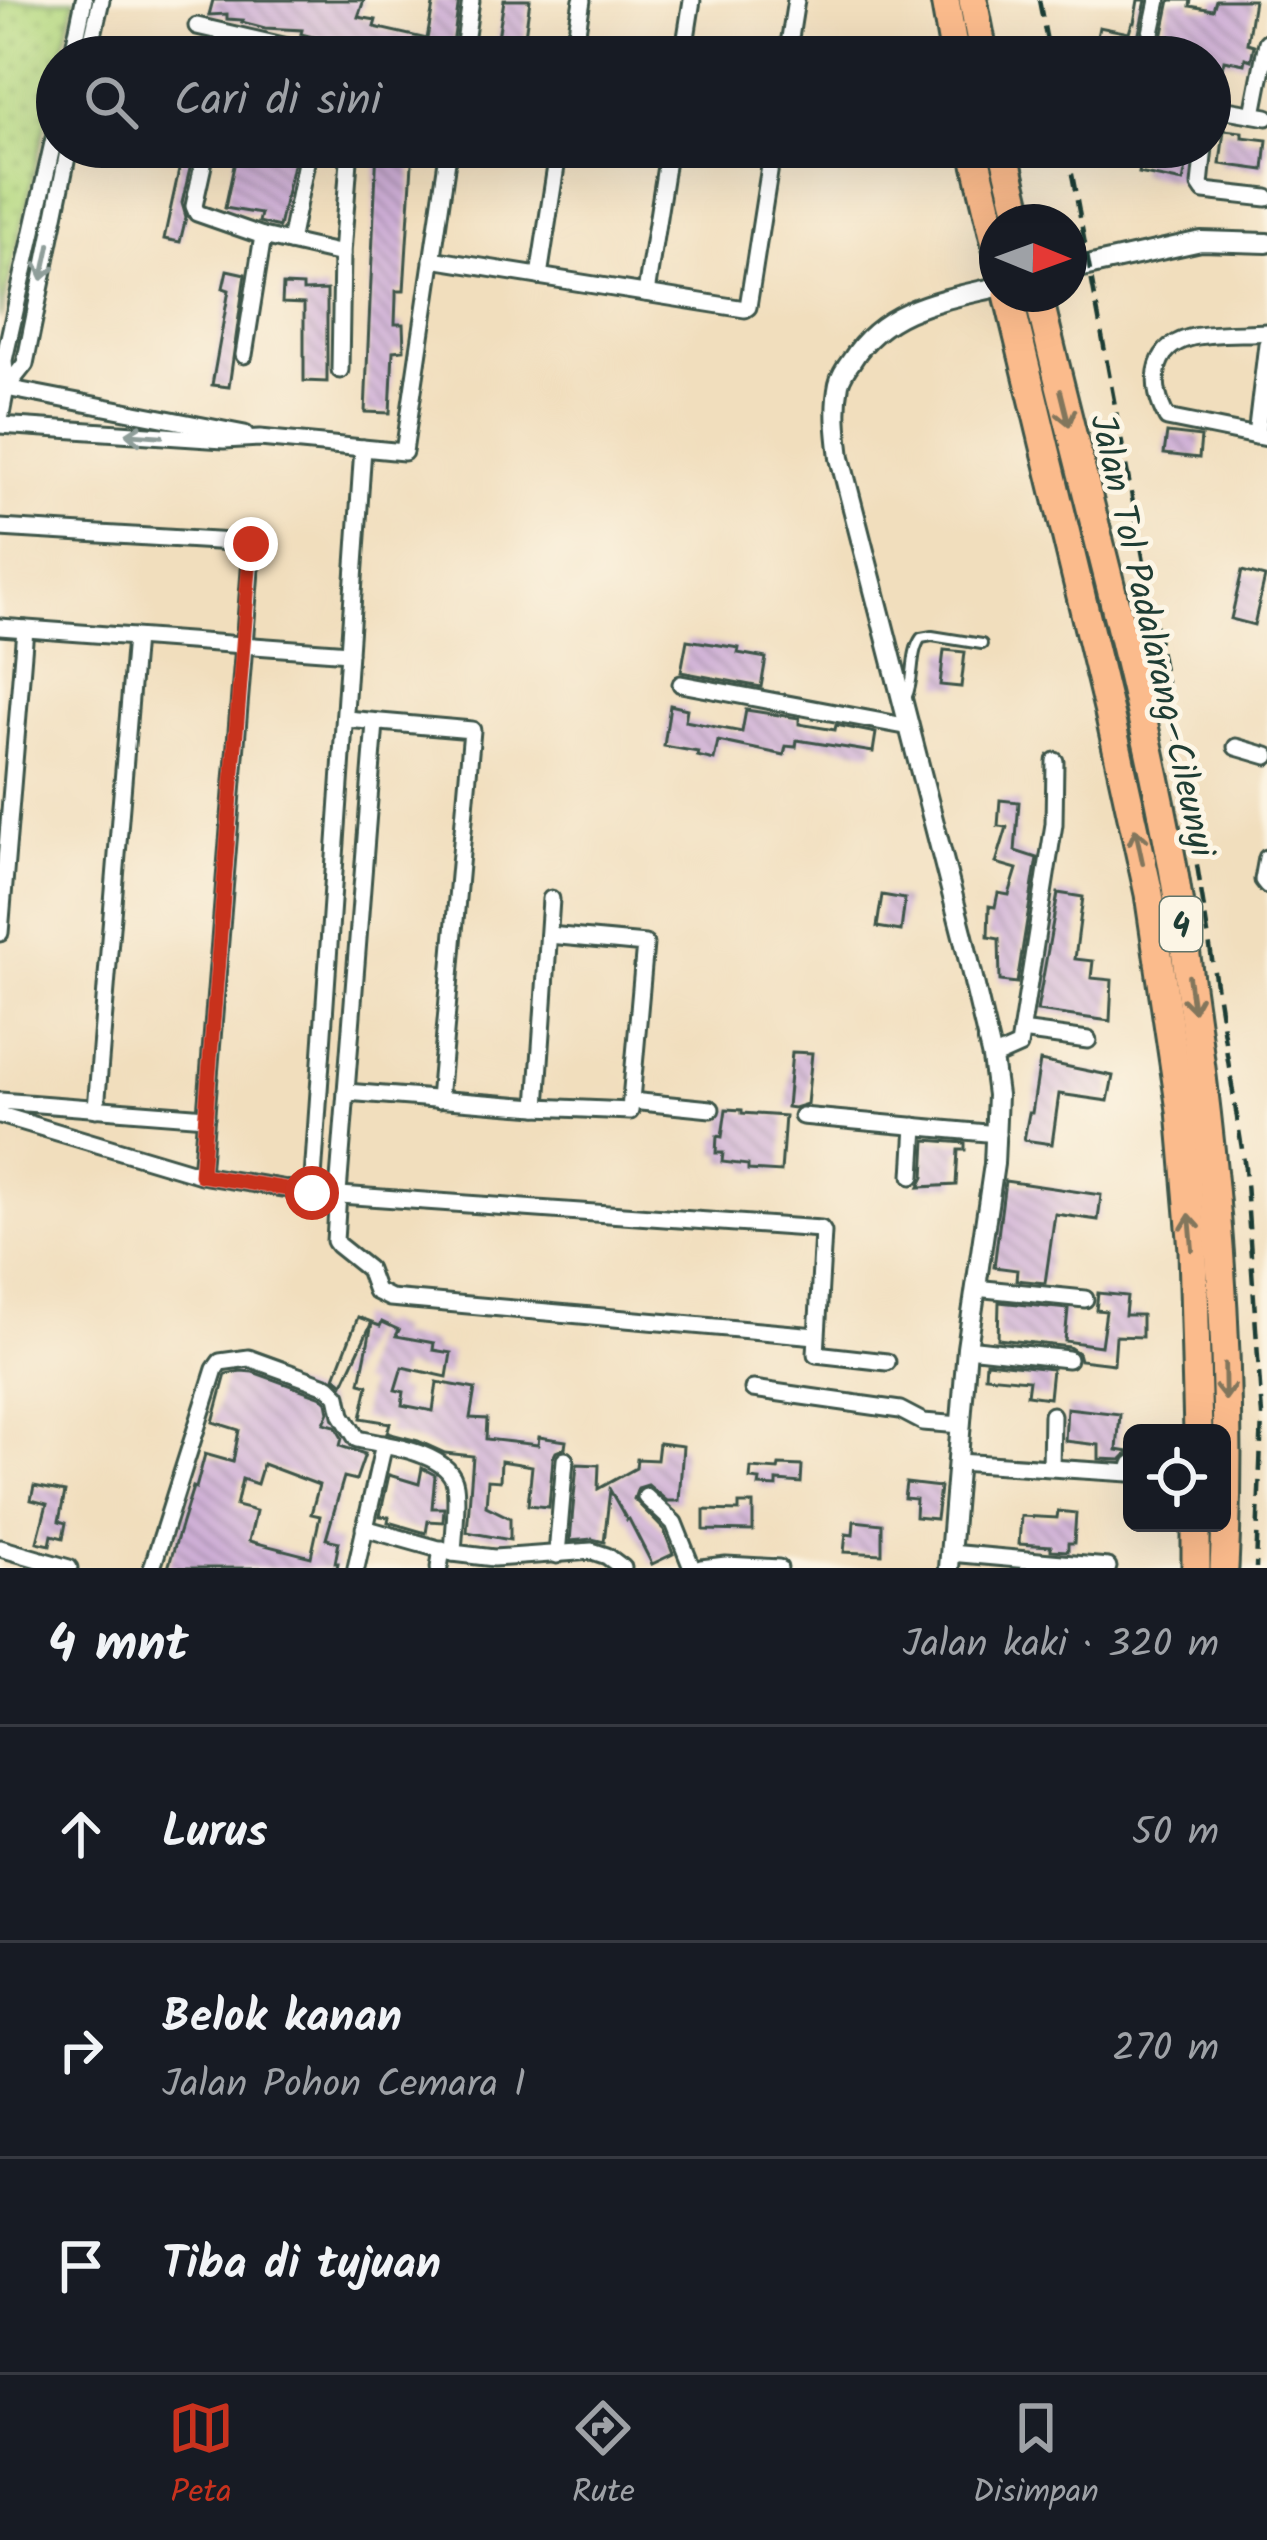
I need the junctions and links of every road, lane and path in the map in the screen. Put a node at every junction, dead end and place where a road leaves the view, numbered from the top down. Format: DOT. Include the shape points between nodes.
graph roads {
  1 [pos="84,0"];
  2 [pos="101,0"];
  3 [pos="471,0"];
  4 [pos="582,0"];
  5 [pos="692,0"];
  6 [pos="796,0"];
  7 [pos="945,0"];
  8 [pos="973,0"];
  9 [pos="1158,0"];
  10 [pos="197,26"];
  11 [pos="233,34"];
  12 [pos="76,36"];
  13 [pos="93,36"];
  14 [pos="241,36"];
  15 [pos="466,36"];
  16 [pos="576,36"];
  17 [pos="686,36"];
  18 [pos="790,36"];
  19 [pos="951,36"];
  20 [pos="980,36"];
  21 [pos="1150,36"];
  22 [pos="1267,42"];
  23 [pos="1260,116"];
  24 [pos="47,168"];
  25 [pos="65,168"];
  26 [pos="202,168"];
  27 [pos="305,168"];
  28 [pos="349,168"];
  29 [pos="446,168"];
  30 [pos="556,168"];
  31 [pos="666,168"];
  32 [pos="770,168"];
  33 [pos="978,168"];
  34 [pos="1009,168"];
  35 [pos="1201,168"];
  36 [pos="1267,198"];
  37 [pos="986,204"];
  38 [pos="1017,204"];
  39 [pos="263,236"];
  40 [pos="290,242"];
  41 [pos="1267,243"];
  42 [pos="343,254"];
  43 [pos="431,259"];
  44 [pos="1087,266"];
  45 [pos="539,276"];
  46 [pos="979,291"];
  47 [pos="646,293"];
  48 [pos="1012,312"];
  49 [pos="1042,312"];
  50 [pos="1267,332"];
  51 [pos="1267,344"];
  52 [pos="244,355"];
  53 [pos="340,370"];
  54 [pos="6,388"];
  55 [pos="0,423"];
  56 [pos="1261,437"];
  57 [pos="260,438"];
  58 [pos="363,448"];
  59 [pos="0,528"];
  60 [pos="0,627"];
  61 [pos="25,628"];
  62 [pos="135,637"];
  63 [pos="982,644"];
  64 [pos="243,645"];
  65 [pos="350,653"];
  66 [pos="681,684"];
  67 [pos="904,703"];
  68 [pos="346,719"];
  69 [pos="375,723"];
  70 [pos="910,727"];
  71 [pos="1236,747"];
  72 [pos="1267,756"];
  73 [pos="1055,761"];
  74 [pos="1267,858"];
  75 [pos="1267,885"];
  76 [pos="551,899"];
  77 [pos="0,933"];
  78 [pos="549,935"];
  79 [pos="1021,1031"];
  80 [pos="1088,1040"];
  81 [pos="992,1058"];
  82 [pos="346,1092"];
  83 [pos="439,1100"];
  84 [pos="0,1101"];
  85 [pos="632,1101"];
  86 [pos="538,1107"];
  87 [pos="96,1108"];
  88 [pos="711,1108"];
  89 [pos="0,1114"];
  90 [pos="802,1116"];
  91 [pos="206,1117"];
  92 [pos="915,1126"];
  93 [pos="997,1134"];
  94 [pos="201,1175"];
  95 [pos="912,1176"];
  96 [pos="312,1193"];
  97 [pos="338,1193"];
  98 [pos="975,1288"];
  99 [pos="1084,1299"];
  100 [pos="815,1336"];
  101 [pos="967,1348"];
  102 [pos="1068,1358"];
  103 [pos="887,1362"];
  104 [pos="753,1389"];
  105 [pos="1052,1415"];
  106 [pos="1198,1424"];
  107 [pos="961,1425"];
  108 [pos="384,1444"];
  109 [pos="565,1460"];
  110 [pos="958,1462"];
  111 [pos="1052,1467"];
  112 [pos="1123,1473"];
  113 [pos="646,1497"];
  114 [pos="364,1528"];
  115 [pos="1196,1532"];
  116 [pos="0,1548"];
  117 [pos="447,1551"];
  118 [pos="556,1556"];
  119 [pos="599,1560"];
  120 [pos="949,1560"];
  121 [pos="531,1562"];
  122 [pos="1108,1567"];
  123 [pos="69,1568"];
  124 [pos="152,1568"];
  125 [pos="356,1568"];
  126 [pos="439,1568"];
  127 [pos="623,1568"];
  128 [pos="692,1568"];
  129 [pos="701,1568"];
  130 [pos="779,1568"];
  131 [pos="1196,1568"];
  132 [pos="1224,1568"];
  1 -- 12 [label="street"];
  2 -- 13 [label="street"];
  3 -- 15 [label="street"];
  4 -- 16 [label="street"];
  5 -- 17 [label="street"];
  6 -- 18 [label="street"];
  7 -- 19 [label="highway"];
  8 -- 20 [label="highway"];
  9 -- 21 [label="street"];
  10 -- 11 [label="street"];
  11 -- 14 [label="street"];
  22 -- 23 [label="street"];
  24 -- 54 [label="street" via="4,360"];
  25 -- 54 [label="street, one-way" via="25,364"];
  26 -- 39 [label="street" via="196,213"];
  27 -- 40 [label="street"];
  28 -- 42 [label="street"];
  29 -- 43 [label="street"];
  30 -- 45 [label="street"];
  31 -- 47 [label="street"];
  32 -- 47 [label="street" via="747,309"];
  33 -- 37 [label="highway"];
  34 -- 38 [label="highway"];
  35 -- 36 [label="street" via="1204,191"];
  39 -- 40 [label="street"];
  39 -- 52 [label="street"];
  40 -- 42 [label="street"];
  41 -- 44 [label="street" via="1201,241"];
  42 -- 53 [label="street"];
  43 -- 45 [label="street"];
  43 -- 58 [label="street" via="405,449"];
  45 -- 47 [label="street"];
  46 -- 67 [label="street" via="919,305 883,325 840,379 840,458"];
  106 -- 48 [label="highway, Jalan Tol Padalarang–Cileunyi / 4, one-way" via="1181,1110 1149,894"];
  49 -- 132 [label="highway, Jalan Tol Padalarang–Cileunyi / 4, one-way" via="1171,853 1219,1247"];
  50 -- 56 [label="street" via="1189,338 1166,353 1155,382 1167,418"];
  51 -- 56 [label="street"];
  54 -- 55 [label="street"];
  54 -- 57 [label="street"];
  57 -- 55 [label="street, one-way"];
  57 -- 58 [label="street"];
  58 -- 65 [label="street"];
  59 -- 64 [label="street" via="251,544"];
  60 -- 61 [label="street"];
  61 -- 62 [label="street"];
  61 -- 77 [label="street"];
  62 -- 64 [label="street"];
  62 -- 87 [label="street"];
  63 -- 67 [label="lane" via="921,638"];
  64 -- 65 [label="street"];
  64 -- 91 [label="street"];
  65 -- 68 [label="street"];
  66 -- 70 [label="street"];
  67 -- 70 [label="street"];
  68 -- 69 [label="street"];
  68 -- 96 [label="street"];
  69 -- 82 [label="street"];
  69 -- 83 [label="street" via="472,730"];
  70 -- 81 [label="street"];
  71 -- 72 [label="street"];
  73 -- 79 [label="street" via="1054,824"];
  74 -- 75 [label="street"];
  76 -- 78 [label="street"];
  78 -- 85 [label="street" via="645,944"];
  78 -- 86 [label="street"];
  79 -- 80 [label="street"];
  79 -- 81 [label="street" via="1016,1050"];
  81 -- 93 [label="street"];
  82 -- 83 [label="street"];
  82 -- 97 [label="street"];
  83 -- 86 [label="street"];
  84 -- 87 [label="street"];
  85 -- 86 [label="street" via="630,1112"];
  85 -- 88 [label="street"];
  87 -- 91 [label="street"];
  89 -- 94 [label="street"];
  90 -- 92 [label="street"];
  91 -- 94 [label="street"];
  92 -- 93 [label="street"];
  92 -- 95 [label="street"];
  93 -- 98 [label="street"];
  94 -- 96 [label="street"];
  96 -- 97 [label="street"];
  97 -- 100 [label="street" via="335,1241 368,1269 382,1297"];
  97 -- 100 [label="street" via="820,1229"];
  98 -- 99 [label="street"];
  98 -- 101 [label="street"];
  100 -- 103 [label="street" via="819,1356"];
  101 -- 102 [label="street"];
  101 -- 107 [label="street"];
  104 -- 107 [label="street"];
  105 -- 111 [label="street"];
  107 -- 110 [label="street"];
  108 -- 114 [label="street"];
  108 -- 117 [label="street" via="449,1469 455,1484"];
  108 -- 124 [label="street" via="355,1438 329,1387 249,1358 220,1362"];
  109 -- 118 [label="street"];
  110 -- 111 [label="street"];
  110 -- 120 [label="street"];
  111 -- 112 [label="street"];
  113 -- 128 [label="street" via="678,1528"];
  114 -- 117 [label="street"];
  114 -- 125 [label="street"];
  115 -- 131 [label="highway"];
  116 -- 123 [label="street"];
  117 -- 121 [label="street"];
  117 -- 126 [label="street"];
  118 -- 119 [label="street"];
  118 -- 121 [label="street"];
  119 -- 127 [label="street"];
  120 -- 122 [label="street"];
  129 -- 130 [label="street"];
}
